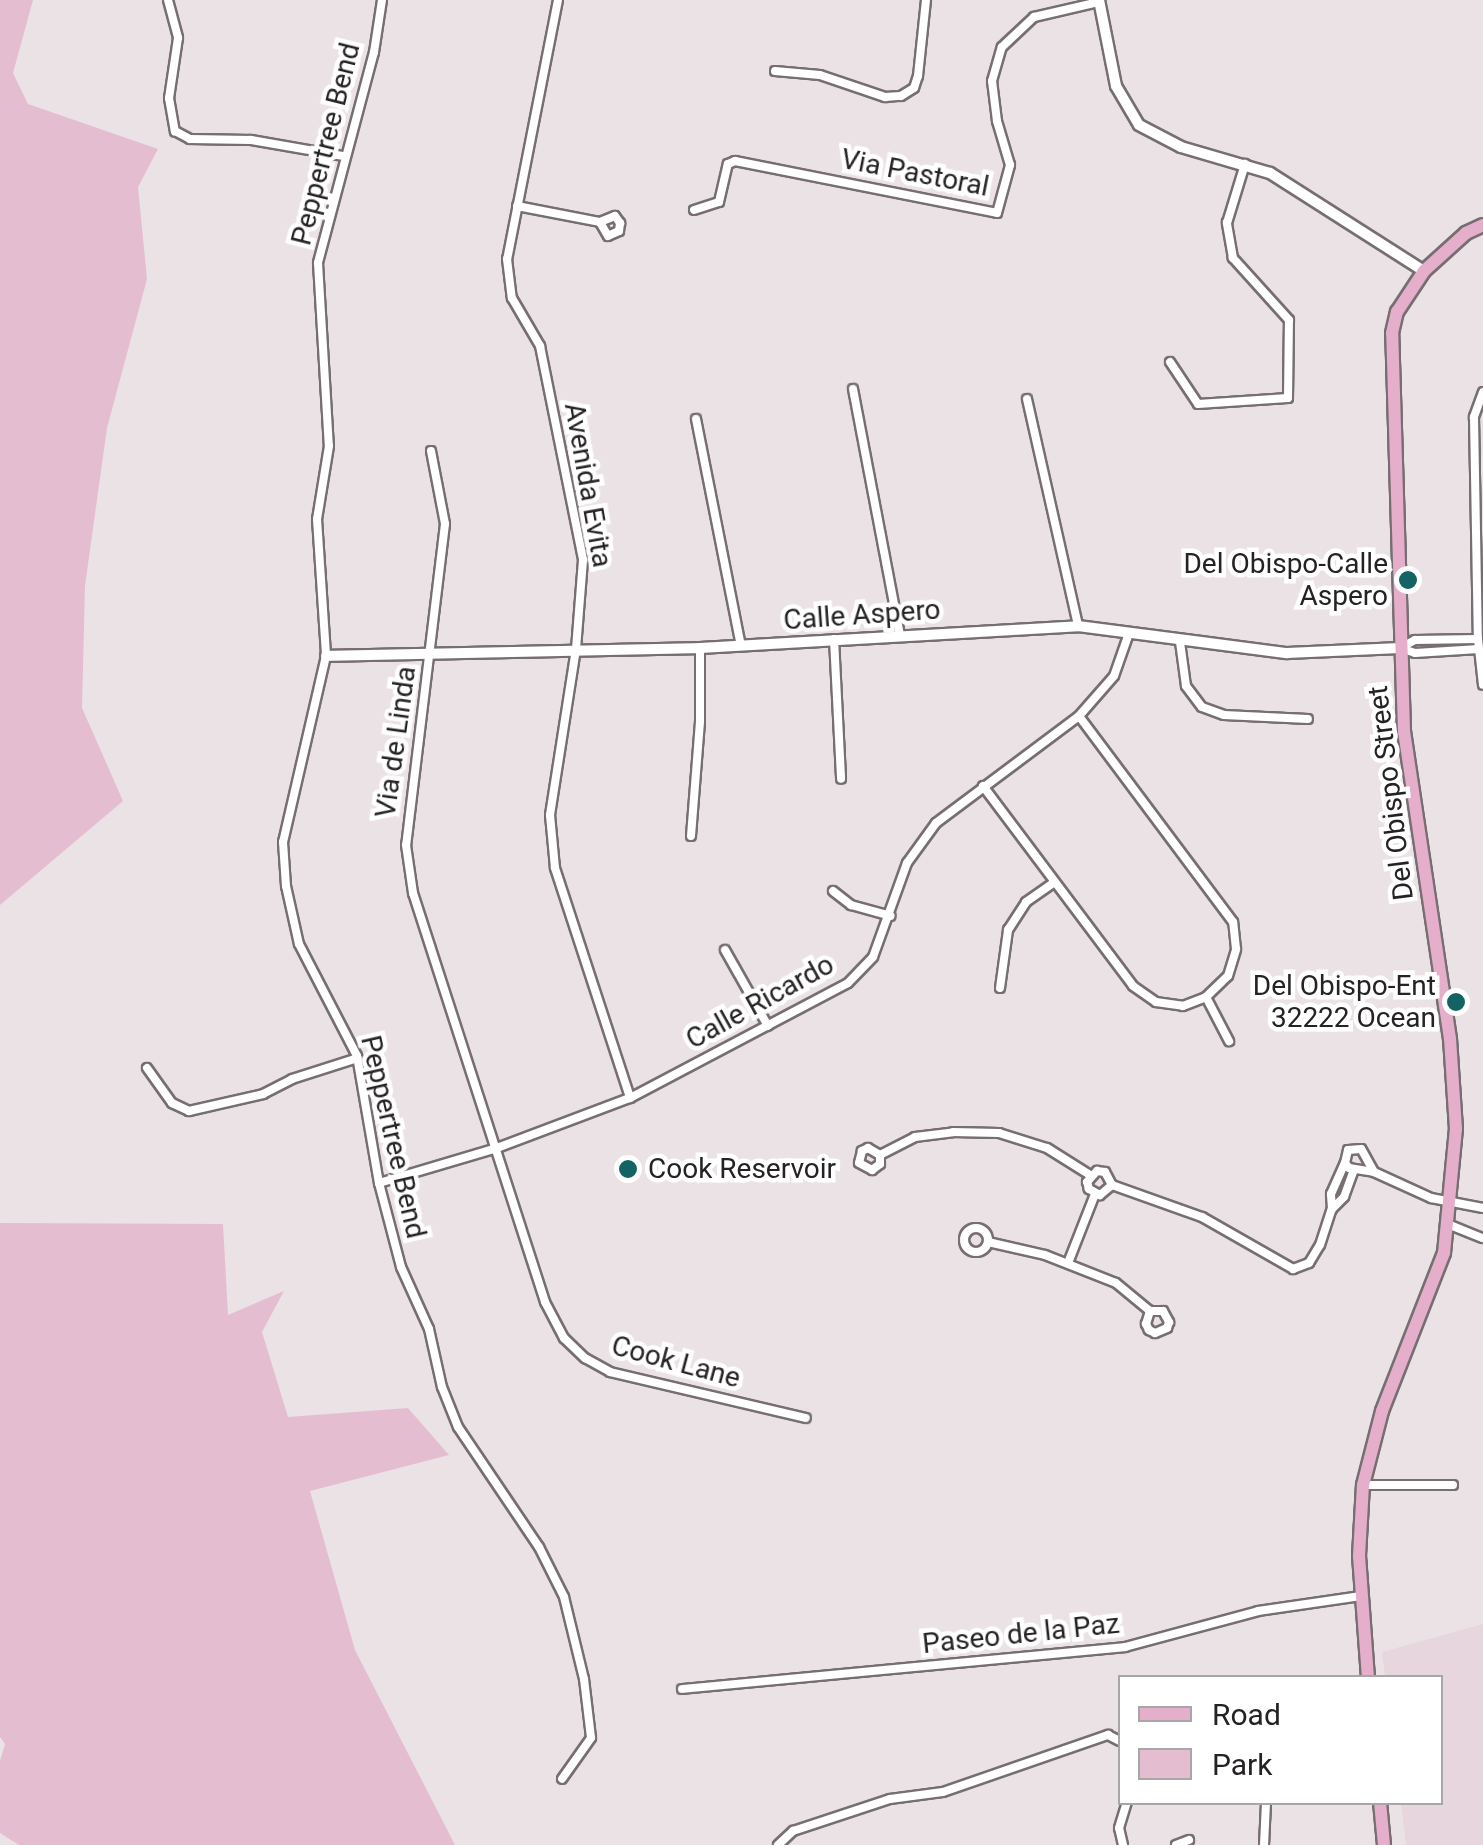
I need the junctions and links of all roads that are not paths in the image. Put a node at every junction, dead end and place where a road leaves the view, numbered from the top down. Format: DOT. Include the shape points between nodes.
graph roads {
  1 [pos="168,0"];
  2 [pos="382,0"];
  3 [pos="558,0"];
  4 [pos="926,0"];
  5 [pos="1099,1"];
  6 [pos="775,71"];
  7 [pos="343,156"];
  8 [pos="1245,164"];
  9 [pos="517,206"];
  10 [pos="694,210"];
  11 [pos="600,222"];
  12 [pos="1483,225"];
  13 [pos="1424,271"];
  14 [pos="1170,362"];
  15 [pos="854,388"];
  16 [pos="1483,392"];
  17 [pos="1027,399"];
  18 [pos="696,419"];
  19 [pos="432,451"];
  20 [pos="1078,626"];
  21 [pos="900,634"];
  22 [pos="1128,636"];
  23 [pos="834,639"];
  24 [pos="1180,642"];
  25 [pos="1478,644"];
  26 [pos="741,646"];
  27 [pos="700,648"];
  28 [pos="1400,648"];
  29 [pos="576,649"];
  30 [pos="326,656"];
  31 [pos="430,657"];
  32 [pos="1483,685"];
  33 [pos="1079,716"];
  34 [pos="1308,719"];
  35 [pos="840,779"];
  36 [pos="984,786"];
  37 [pos="691,836"];
  38 [pos="1055,882"];
  39 [pos="833,891"];
  40 [pos="891,916"];
  41 [pos="725,950"];
  42 [pos="1000,988"];
  43 [pos="1206,997"];
  44 [pos="768,1026"];
  45 [pos="1229,1041"];
  46 [pos="358,1058"];
  47 [pos="146,1068"];
  48 [pos="630,1098"];
  49 [pos="494,1149"];
  50 [pos="880,1155"];
  51 [pos="1345,1163"];
  52 [pos="1354,1170"];
  53 [pos="1374,1172"];
  54 [pos="1090,1175"];
  55 [pos="379,1182"];
  56 [pos="1112,1185"];
  57 [pos="1095,1194"];
  58 [pos="1452,1200"];
  59 [pos="1483,1208"];
  60 [pos="1332,1209"];
  61 [pos="1450,1225"];
  62 [pos="1483,1238"];
  63 [pos="988,1242"];
  64 [pos="1068,1263"];
  65 [pos="1150,1312"];
  66 [pos="806,1418"];
  67 [pos="1363,1485"];
  68 [pos="1453,1485"];
  69 [pos="1360,1596"];
  70 [pos="1368,1675"];
  71 [pos="682,1689"];
  72 [pos="1118,1740"];
  73 [pos="562,1780"];
  74 [pos="1125,1805"];
  75 [pos="1266,1805"];
  76 [pos="1380,1805"];
  77 [pos="1189,1840"];
  78 [pos="1268,1844"];
  79 [pos="778,1845"];
  80 [pos="1122,1845"];
  81 [pos="1176,1845"];
  82 [pos="1384,1845"];
  1 -- 7 [label="street" via="178,38 169,98 175,132"];
  2 -- 7 [label="street, Peppertree Bend"];
  3 -- 9 [label="street, Avenida Evita"];
  4 -- 6 [label="street" via="918,76 901,96 885,97 820,74"];
  5 -- 8 [label="street" via="1116,86 1130,114 1163,139"];
  5 -- 10 [label="street, Via Pastoral" via="1034,17 1002,47 992,81 1010,165 997,212 734,161 719,202"];
  7 -- 30 [label="street, Peppertree Bend" via="318,264 329,446 318,519"];
  8 -- 13 [label="street" via="1296,188"];
  8 -- 14 [label="street" via="1227,223 1233,258 1289,320 1288,398 1198,404"];
  9 -- 11 [label="street"];
  9 -- 29 [label="street, Avenida Evita" via="507,259 512,298 540,346 582,560"];
  12 -- 13 [label="main road, Del Obispo Street"];
  13 -- 28 [label="main road, Del Obispo Street" via="1397,312 1392,333"];
  15 -- 21 [label="street"];
  16 -- 25 [label="street" via="1474,417"];
  17 -- 20 [label="street"];
  18 -- 26 [label="street"];
  19 -- 31 [label="street, Via de Linda" via="445,524"];
  20 -- 21 [label="street, Calle Aspero"];
  20 -- 22 [label="street, Calle Aspero"];
  21 -- 23 [label="street, Calle Aspero"];
  22 -- 24 [label="street, Calle Aspero"];
  22 -- 33 [label="street, Calle Ricardo" via="1114,676"];
  23 -- 26 [label="street, Calle Aspero"];
  23 -- 35 [label="street"];
  24 -- 28 [label="street, Calle Aspero" via="1286,653"];
  24 -- 34 [label="street" via="1186,686 1202,706 1224,716"];
  25 -- 28 [label="street, Calle Aspero" via="1415,640"];
  25 -- 32 [label="street"];
  26 -- 27 [label="street, Calle Aspero"];
  27 -- 29 [label="street, Calle Aspero"];
  27 -- 37 [label="street"];
  28 -- 58 [label="main road, Del Obispo Street" via="1413,806 1450,1039"];
  29 -- 31 [label="street, Calle Aspero"];
  29 -- 48 [label="street, Avenida Evita" via="550,815 556,868"];
  30 -- 31 [label="street, Calle Aspero"];
  30 -- 46 [label="street, Peppertree Bend" via="283,842 286,886 300,944"];
  31 -- 49 [label="street, Via de Linda" via="406,845 413,893"];
  33 -- 36 [label="street, Calle Ricardo"];
  33 -- 43 [label="street" via="1232,922 1236,950 1228,976"];
  36 -- 38 [label="street"];
  36 -- 40 [label="street, Calle Ricardo" via="936,823 908,863"];
  38 -- 42 [label="street" via="1026,902 1008,930"];
  38 -- 43 [label="street" via="1133,986 1156,1002 1183,1006"];
  39 -- 40 [label="street" via="851,905"];
  40 -- 44 [label="street, Calle Ricardo" via="873,956 848,983"];
  41 -- 44 [label="street"];
  43 -- 45 [label="street"];
  44 -- 48 [label="street, Calle Ricardo"];
  46 -- 47 [label="street" via="264,1094 190,1111 172,1103"];
  46 -- 55 [label="street, Peppertree Bend"];
  48 -- 49 [label="street, Calle Ricardo"];
  49 -- 55 [label="street, Calle Ricardo"];
  49 -- 66 [label="street, Cook Lane" via="549,1311 585,1358 620,1376"];
  50 -- 54 [label="street" via="934,1134 999,1133 1047,1148"];
  51 -- 52 [label="street"];
  51 -- 53 [label="street" via="1348,1150 1361,1149"];
  51 -- 60 [label="street" via="1330,1194"];
  52 -- 53 [label="street"];
  52 -- 60 [label="street"];
  53 -- 58 [label="street" via="1431,1198"];
  54 -- 56 [label="street" via="1105,1172"];
  54 -- 57 [label="street"];
  55 -- 73 [label="street, Peppertree Bend" via="458,1426 564,1597 591,1738"];
  56 -- 57 [label="street" via="1106,1194"];
  56 -- 60 [label="street" via="1202,1217 1293,1269 1315,1255"];
  57 -- 64 [label="street"];
  58 -- 59 [label="street"];
  58 -- 61 [label="main road, Del Obispo Street"];
  61 -- 62 [label="street"];
  61 -- 67 [label="main road, Del Obispo Street" via="1382,1412"];
  63 -- 64 [label="street"];
  64 -- 65 [label="street" via="1131,1291"];
  67 -- 68 [label="street"];
  67 -- 69 [label="main road, Del Obispo Street"];
  69 -- 70 [label="main road, Del Obispo Street"];
  69 -- 71 [label="street, Paseo de la Paz" via="1258,1611 1124,1648"];
  72 -- 79 [label="street" via="1108,1735 943,1792 890,1799 793,1830"];
  74 -- 80 [label="street"];
  75 -- 78 [label="street"];
  76 -- 82 [label="main road"];
  77 -- 81 [label="street"];
}
